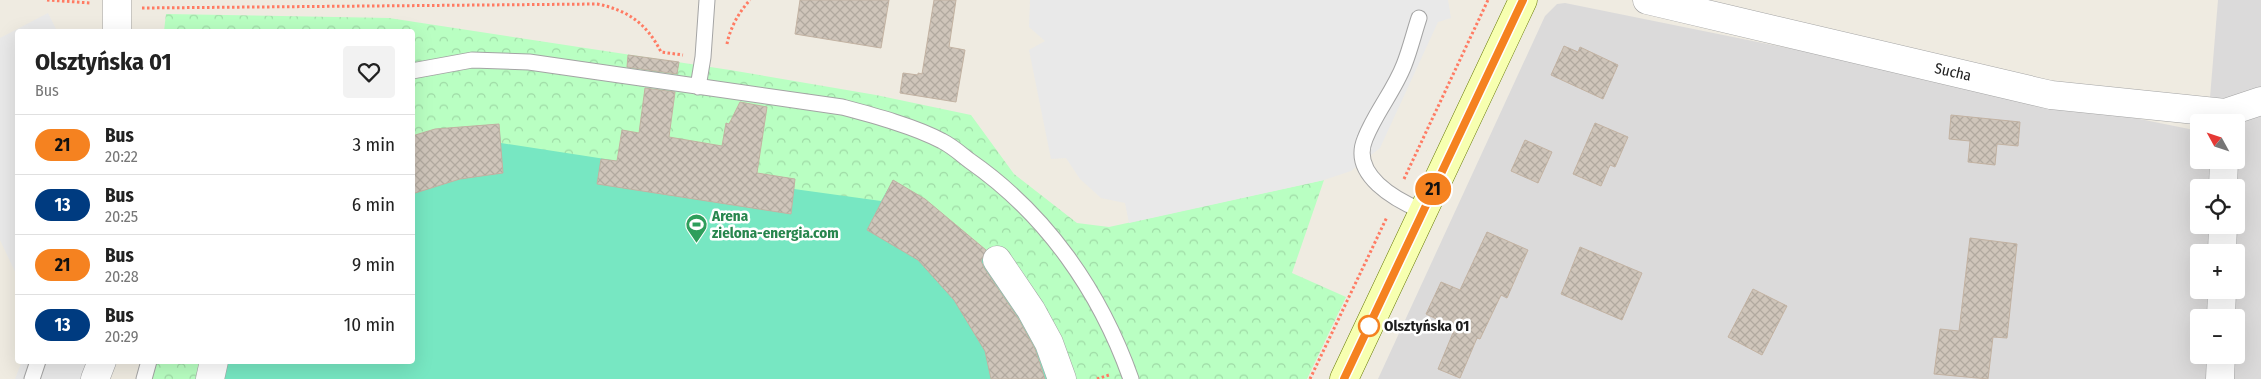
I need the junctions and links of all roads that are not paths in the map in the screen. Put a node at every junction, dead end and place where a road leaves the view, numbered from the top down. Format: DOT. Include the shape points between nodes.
graph roads {
  1 [pos="707,0"];
  2 [pos="1523,0"];
  3 [pos="1647,0"];
  4 [pos="1419,18"];
  5 [pos="415,70"];
  6 [pos="698,87"];
  7 [pos="2261,102"];
  8 [pos="2195,114"];
  9 [pos="2234,114"];
  10 [pos="1422,211"];
  11 [pos="997,260"];
  12 [pos="37,364"];
  13 [pos="101,364"];
  14 [pos="148,364"];
  15 [pos="213,364"];
  16 [pos="2221,364"];
  17 [pos="32,379"];
  18 [pos="95,379"];
  19 [pos="144,379"];
  20 [pos="210,379"];
  21 [pos="1062,379"];
  22 [pos="1131,379"];
  23 [pos="1344,379"];
  24 [pos="2220,379"];
  1 -- 6 [label="lane"];
  2 -- 10 [label="street"];
  3 -- 8 [label="street, Sucha" via="2051,95"];
  4 -- 10 [label="lane" via="1404,65 1364,141 1363,162 1384,191"];
  5 -- 6 [label="lane" via="472,60 529,62"];
  6 -- 22 [label="lane" via="842,107 942,141 995,178 1041,222 1080,273 1108,321"];
  7 -- 9 [label="street, Sucha"];
  10 -- 23 [label="street"];
  11 -- 21 [label="street" via="1031,310 1049,343"];
  12 -- 17 [label="lane"];
  13 -- 18 [label="street"];
  14 -- 19 [label="lane"];
  15 -- 20 [label="street"];
  16 -- 24 [label="street"];
}
